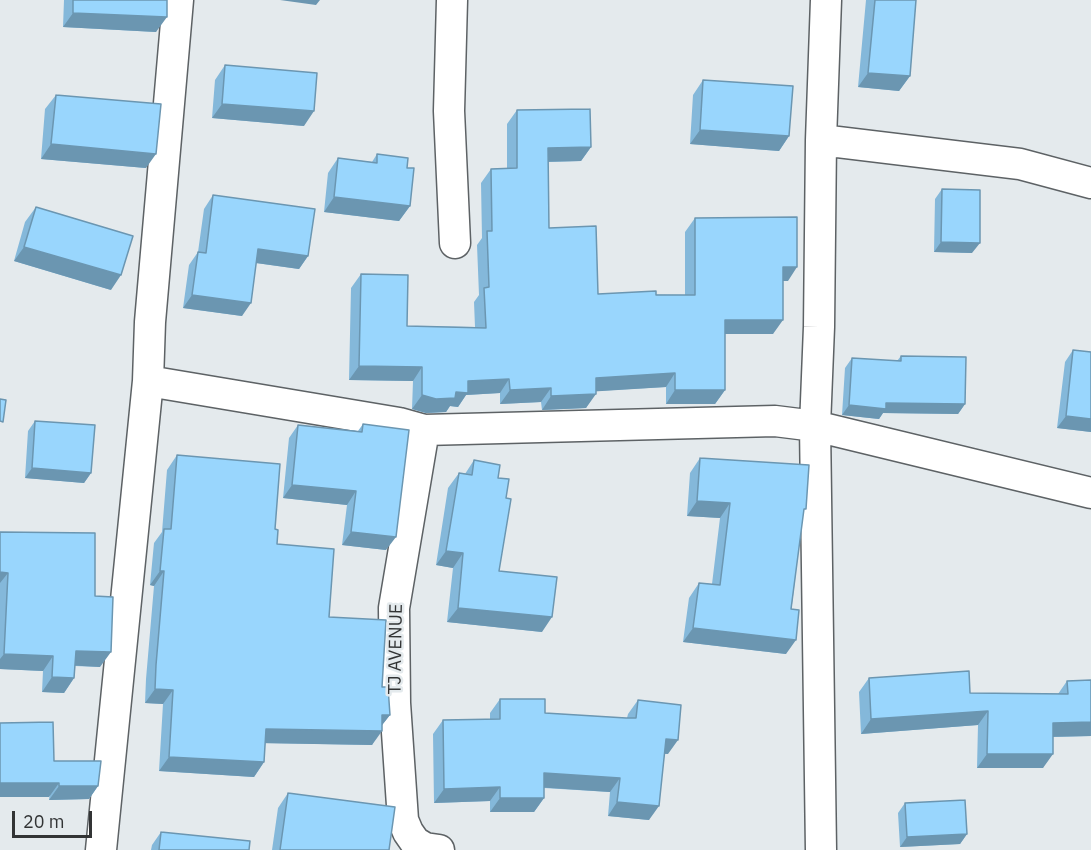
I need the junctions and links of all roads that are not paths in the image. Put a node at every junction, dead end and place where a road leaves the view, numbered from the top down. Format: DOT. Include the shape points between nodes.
graph roads {
  1 [pos="178,0"];
  2 [pos="452,0"];
  3 [pos="826,0"];
  4 [pos="821,140"];
  5 [pos="1091,183"];
  6 [pos="455,243"];
  7 [pos="148,381"];
  8 [pos="815,426"];
  9 [pos="424,430"];
  10 [pos="1091,494"];
  11 [pos="422,847"];
  12 [pos="101,850"];
  13 [pos="821,850"];
  1 -- 7 [label="street"];
  2 -- 6 [label="street" via="448,111"];
  3 -- 4 [label="street"];
  4 -- 5 [label="street" via="1020,164"];
  4 -- 8 [label="street"];
  7 -- 9 [label="street"];
  7 -- 12 [label="street"];
  8 -- 9 [label="street" via="775,421"];
  8 -- 10 [label="street"];
  8 -- 13 [label="street"];
  9 -- 11 [label="street, TJ AVENUE" via="394,608 395,703 404,820 408,832"];
}
